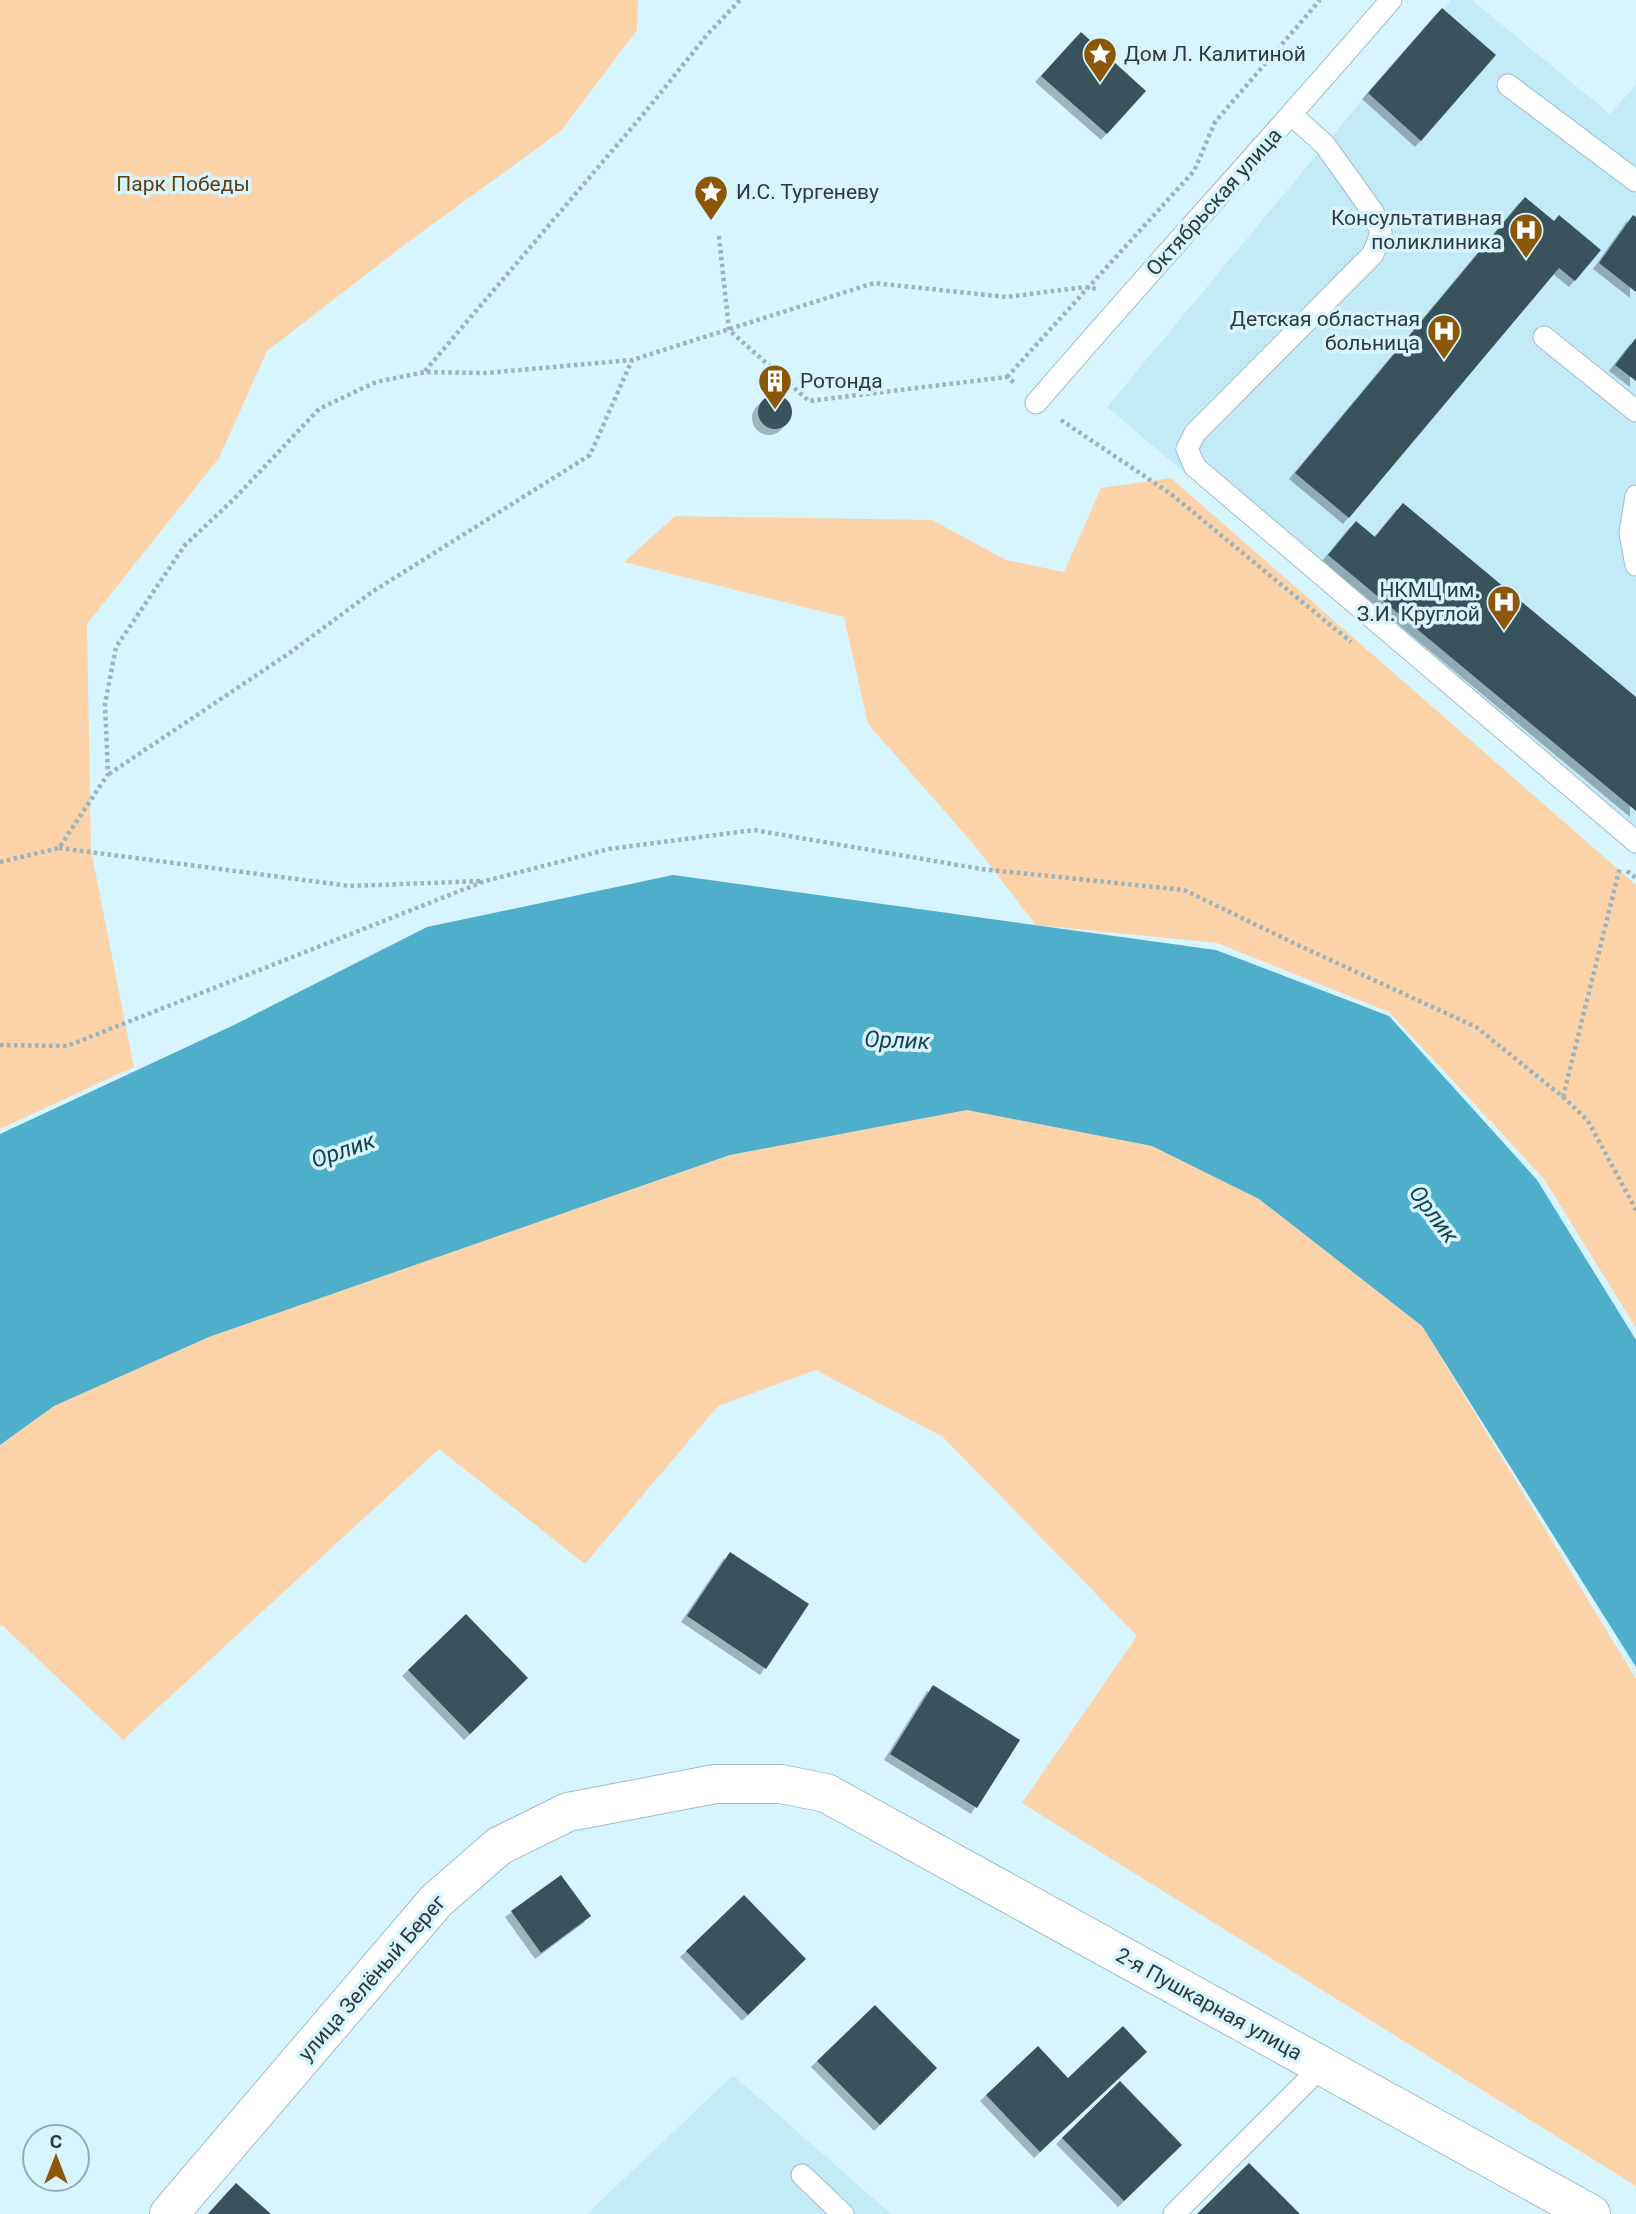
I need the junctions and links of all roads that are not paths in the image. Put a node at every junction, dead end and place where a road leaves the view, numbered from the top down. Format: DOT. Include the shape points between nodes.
graph roads {
  1 [pos="1391,0"];
  2 [pos="1508,85"];
  3 [pos="1293,115"];
  4 [pos="1636,181"];
  5 [pos="1544,337"];
  6 [pos="1036,403"];
  7 [pos="1636,411"];
  8 [pos="1636,496"];
  9 [pos="1636,565"];
  10 [pos="1636,842"];
  11 [pos="826,1793"];
  12 [pos="1322,2066"];
  13 [pos="802,2175"];
  14 [pos="169,2214"];
  15 [pos="843,2214"];
  16 [pos="1174,2214"];
  17 [pos="1591,2214"];
  1 -- 3 [label="lane, Октябрьская улица"];
  2 -- 4 [label="lane"];
  3 -- 6 [label="lane, Октябрьская улица"];
  3 -- 10 [label="lane" via="1325,145 1373,212 1381,233 1373,254 1195,433 1187,449 1195,467"];
  5 -- 7 [label="lane"];
  8 -- 9 [label="lane" via="1630,533"];
  11 -- 12 [label="street, 2-я Пушкарная улица"];
  11 -- 14 [label="street, улица Зелёный Берег" via="781,1784 715,1784 568,1812 499,1846 436,1901"];
  12 -- 16 [label="lane"];
  12 -- 17 [label="street, 2-я Пушкарная улица"];
  13 -- 15 [label="lane"];
}
